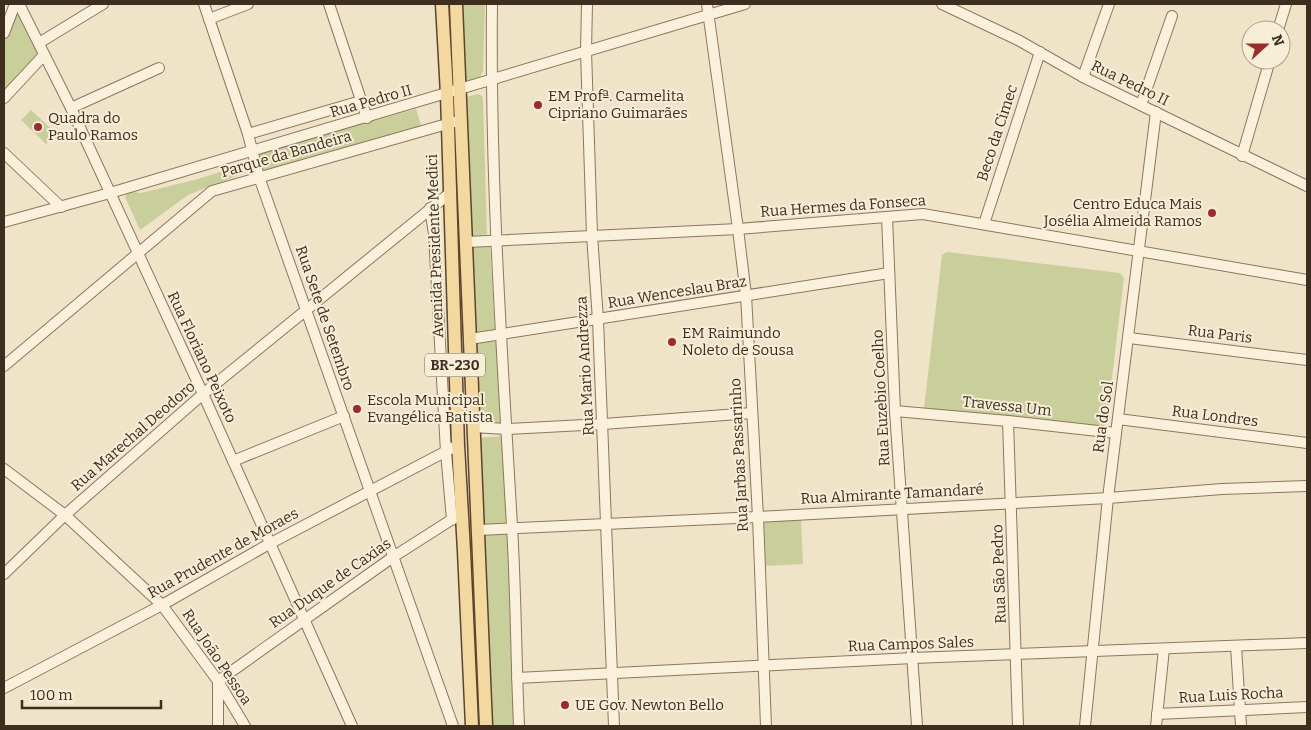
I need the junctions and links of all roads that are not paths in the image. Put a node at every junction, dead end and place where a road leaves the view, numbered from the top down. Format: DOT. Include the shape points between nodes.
graph roads {
  1 [pos="15,4"];
  2 [pos="19,4"];
  3 [pos="103,4"];
  4 [pos="204,4"];
  5 [pos="248,4"];
  6 [pos="329,4"];
  7 [pos="442,4"];
  8 [pos="456,4"];
  9 [pos="492,4"];
  10 [pos="587,4"];
  11 [pos="707,4"];
  12 [pos="745,4"];
  13 [pos="942,4"];
  14 [pos="1109,4"];
  15 [pos="1286,4"];
  16 [pos="709,15"];
  17 [pos="1172,16"];
  18 [pos="209,19"];
  19 [pos="1281,20"];
  20 [pos="4,33"];
  21 [pos="39,43"];
  22 [pos="586,51"];
  23 [pos="1040,52"];
  24 [pos="44,55"];
  25 [pos="159,68"];
  26 [pos="1267,70"];
  27 [pos="1083,77"];
  28 [pos="491,80"];
  29 [pos="460,90"];
  30 [pos="447,94"];
  31 [pos="4,98"];
  32 [pos="361,101"];
  33 [pos="1141,105"];
  34 [pos="71,108"];
  35 [pos="1156,112"];
  36 [pos="367,118"];
  37 [pos="461,120"];
  38 [pos="447,124"];
  39 [pos="248,134"];
  40 [pos="252,151"];
  41 [pos="4,153"];
  42 [pos="1242,156"];
  43 [pos="259,177"];
  44 [pos="1307,186"];
  45 [pos="450,193"];
  46 [pos="110,194"];
  47 [pos="61,207"];
  48 [pos="430,208"];
  49 [pos="887,217"];
  50 [pos="4,222"];
  51 [pos="984,224"];
  52 [pos="738,229"];
  53 [pos="592,235"];
  54 [pos="496,240"];
  55 [pos="466,242"];
  56 [pos="137,252"];
  57 [pos="1139,252"];
  58 [pos="889,273"];
  59 [pos="1307,280"];
  60 [pos="746,296"];
  61 [pos="307,310"];
  62 [pos="598,320"];
  63 [pos="502,333"];
  64 [pos="1129,338"];
  65 [pos="470,339"];
  66 [pos="1307,360"];
  67 [pos="4,366"];
  68 [pos="204,394"];
  69 [pos="456,402"];
  70 [pos="472,402"];
  71 [pos="895,411"];
  72 [pos="752,413"];
  73 [pos="344,416"];
  74 [pos="1118,419"];
  75 [pos="1008,421"];
  76 [pos="603,424"];
  77 [pos="473,427"];
  78 [pos="506,429"];
  79 [pos="1116,433"];
  80 [pos="1307,443"];
  81 [pos="458,445"];
  82 [pos="446,452"];
  83 [pos="233,461"];
  84 [pos="4,469"];
  85 [pos="1307,486"];
  86 [pos="370,492"];
  87 [pos="1108,498"];
  88 [pos="1012,503"];
  89 [pos="902,508"];
  90 [pos="65,515"];
  91 [pos="457,516"];
  92 [pos="758,517"];
  93 [pos="606,524"];
  94 [pos="512,528"];
  95 [pos="478,530"];
  96 [pos="269,544"];
  97 [pos="393,557"];
  98 [pos="4,574"];
  99 [pos="162,605"];
  100 [pos="304,619"];
  101 [pos="1307,644"];
  102 [pos="1236,646"];
  103 [pos="1164,649"];
  104 [pos="1091,652"];
  105 [pos="1016,655"];
  106 [pos="913,658"];
  107 [pos="762,666"];
  108 [pos="612,673"];
  109 [pos="517,678"];
  110 [pos="218,681"];
  111 [pos="4,688"];
  112 [pos="1307,707"];
  113 [pos="1241,710"];
  114 [pos="1157,714"];
  115 [pos="218,726"];
  116 [pos="245,726"];
  117 [pos="352,726"];
  118 [pos="453,726"];
  119 [pos="472,726"];
  120 [pos="486,726"];
  121 [pos="519,726"];
  122 [pos="614,726"];
  123 [pos="766,726"];
  124 [pos="917,726"];
  125 [pos="1018,726"];
  126 [pos="1084,726"];
  127 [pos="1156,726"];
  128 [pos="1241,726"];
  1 -- 20 [label="street"];
  2 -- 21 [label="street, Rua Floriano Peixoto"];
  3 -- 21 [label="street"];
  4 -- 18 [label="street, Rua Sete de Setembro"];
  5 -- 18 [label="street"];
  6 -- 32 [label="street"];
  7 -- 30 [label="main road, Avenida Presidente Medici / BR-230"];
  8 -- 29 [label="main road, Avenida Presidente Medici / BR-230"];
  9 -- 28 [label="street"];
  10 -- 22 [label="street, Rua Mario Andrezza"];
  11 -- 16 [label="street, Rua Jarbas Passarinho"];
  12 -- 16 [label="street, Rua Pedro II"];
  13 -- 23 [label="street, Rua Pedro II"];
  14 -- 27 [label="street"];
  15 -- 19 [label="street"];
  16 -- 22 [label="street, Rua Pedro II"];
  16 -- 52 [label="street, Rua Jarbas Passarinho"];
  17 -- 33 [label="street"];
  18 -- 39 [label="street, Rua Sete de Setembro"];
  21 -- 24 [label="street, Rua Floriano Peixoto"];
  22 -- 28 [label="street, Rua Pedro II"];
  22 -- 53 [label="street, Rua Mario Andrezza"];
  23 -- 27 [label="street, Rua Pedro II"];
  23 -- 51 [label="street, Beco da Cimec"];
  24 -- 31 [label="street"];
  24 -- 34 [label="street, Rua Floriano Peixoto"];
  25 -- 34 [label="street"];
  26 -- 42 [label="street"];
  27 -- 33 [label="street, Rua Pedro II"];
  28 -- 29 [label="street, Rua Pedro II"];
  28 -- 54 [label="street"];
  29 -- 30 [label="street, Rua Pedro II"];
  29 -- 37 [label="main road, Avenida Presidente Medici / BR-230"];
  30 -- 36 [label="street, Rua Pedro II"];
  30 -- 38 [label="main road, Avenida Presidente Medici / BR-230"];
  32 -- 36 [label="street"];
  32 -- 39 [label="street"];
  33 -- 35 [label="street, Rua Pedro II"];
  34 -- 46 [label="street, Rua Floriano Peixoto"];
  35 -- 42 [label="street, Rua Pedro II"];
  35 -- 57 [label="street, Rua do Sol"];
  36 -- 40 [label="street, Rua Pedro II"];
  37 -- 38 [label="street, Parque da Bandeira"];
  37 -- 55 [label="main road, Avenida Presidente Medici / BR-230"];
  38 -- 43 [label="street, Parque da Bandeira"];
  38 -- 45 [label="main road, Avenida Presidente Medici / BR-230"];
  39 -- 40 [label="street, Rua Sete de Setembro"];
  40 -- 43 [label="street, Rua Sete de Setembro"];
  40 -- 46 [label="street, Rua Pedro II"];
  41 -- 47 [label="street"];
  42 -- 44 [label="street, Rua Pedro II"];
  43 -- 56 [label="street, Parque da Bandeira" via="212,191"];
  43 -- 61 [label="street, Rua Sete de Setembro"];
  45 -- 48 [label="street, Rua Marechal Deodoro"];
  45 -- 69 [label="main road, Avenida Presidente Medici / BR-230"];
  46 -- 47 [label="street, Rua Pedro II"];
  46 -- 56 [label="street, Rua Floriano Peixoto"];
  47 -- 50 [label="street, Rua Pedro II"];
  48 -- 61 [label="street, Rua Marechal Deodoro"];
  48 -- 82 [label="street"];
  49 -- 51 [label="street, Rua Hermes da Fonseca" via="923,214"];
  49 -- 52 [label="street, Rua Hermes da Fonseca"];
  49 -- 58 [label="street, Rua Euzebio Coelho"];
  51 -- 57 [label="street, Rua Hermes da Fonseca"];
  52 -- 53 [label="street, Rua Hermes da Fonseca"];
  52 -- 60 [label="street, Rua Jarbas Passarinho"];
  53 -- 54 [label="street, Rua Hermes da Fonseca"];
  53 -- 62 [label="street, Rua Mario Andrezza"];
  54 -- 55 [label="street, Rua Hermes da Fonseca"];
  54 -- 63 [label="street"];
  55 -- 65 [label="main road, Avenida Presidente Medici / BR-230"];
  56 -- 67 [label="street, Parque da Bandeira"];
  56 -- 68 [label="street, Rua Floriano Peixoto"];
  57 -- 59 [label="street, Rua Hermes da Fonseca"];
  57 -- 64 [label="street, Rua do Sol"];
  58 -- 60 [label="street, Rua Wenceslau Braz"];
  58 -- 71 [label="street, Rua Euzebio Coelho"];
  60 -- 62 [label="street, Rua Wenceslau Braz"];
  60 -- 72 [label="street, Rua Jarbas Passarinho"];
  61 -- 68 [label="street, Rua Marechal Deodoro"];
  61 -- 73 [label="street, Rua Sete de Setembro"];
  62 -- 63 [label="street, Rua Wenceslau Braz"];
  62 -- 76 [label="street, Rua Mario Andrezza"];
  63 -- 65 [label="street, Rua Wenceslau Braz"];
  63 -- 78 [label="street"];
  64 -- 66 [label="street, Rua Paris"];
  64 -- 74 [label="street, Rua do Sol"];
  65 -- 70 [label="main road, Avenida Presidente Medici / BR-230"];
  68 -- 83 [label="street, Rua Floriano Peixoto"];
  68 -- 90 [label="street, Rua Marechal Deodoro"];
  69 -- 70 [label="main road"];
  69 -- 81 [label="main road, Avenida Presidente Medici / BR-230"];
  70 -- 77 [label="main road, Avenida Presidente Medici / BR-230"];
  71 -- 75 [label="street, Travessa Um"];
  71 -- 89 [label="street, Rua Euzebio Coelho"];
  72 -- 76 [label="street"];
  72 -- 92 [label="street, Rua Jarbas Passarinho"];
  73 -- 83 [label="street"];
  73 -- 86 [label="street, Rua Sete de Setembro"];
  74 -- 79 [label="street, Rua do Sol"];
  74 -- 80 [label="street, Rua Londres"];
  75 -- 79 [label="street, Travessa Um"];
  75 -- 88 [label="street, Rua São Pedro"];
  76 -- 78 [label="street"];
  76 -- 93 [label="street, Rua Mario Andrezza"];
  77 -- 78 [label="street"];
  77 -- 95 [label="main road, Avenida Presidente Medici / BR-230"];
  78 -- 94 [label="street"];
  79 -- 87 [label="street, Rua do Sol"];
  81 -- 82 [label="street, Rua Prudente de Moraes"];
  81 -- 91 [label="main road, Avenida Presidente Medici / BR-230"];
  82 -- 86 [label="street, Rua Prudente de Moraes"];
  82 -- 91 [label="street"];
  83 -- 96 [label="street, Rua Floriano Peixoto"];
  84 -- 90 [label="street, Rua João Pessoa"];
  85 -- 87 [label="street, Rua Almirante Tamandaré"];
  86 -- 96 [label="street, Rua Prudente de Moraes"];
  86 -- 97 [label="street, Rua Sete de Setembro"];
  87 -- 88 [label="street, Rua Almirante Tamandaré"];
  87 -- 104 [label="street, Rua do Sol"];
  88 -- 89 [label="street, Rua Almirante Tamandaré"];
  88 -- 105 [label="street, Rua São Pedro"];
  89 -- 92 [label="street, Rua Almirante Tamandaré"];
  89 -- 106 [label="street, Rua Euzebio Coelho"];
  90 -- 98 [label="street, Rua Marechal Deodoro"];
  90 -- 99 [label="street, Rua João Pessoa"];
  91 -- 97 [label="street, Rua Duque de Caxias"];
  91 -- 119 [label="main road, Avenida Presidente Medici / BR-230"];
  92 -- 93 [label="street, Rua Almirante Tamandaré"];
  92 -- 107 [label="street, Rua Jarbas Passarinho"];
  93 -- 94 [label="street, Rua Almirante Tamandaré"];
  93 -- 108 [label="street, Rua Mario Andrezza"];
  94 -- 95 [label="street, Rua Almirante Tamandaré"];
  94 -- 109 [label="street"];
  95 -- 120 [label="main road, Avenida Presidente Medici / BR-230"];
  96 -- 99 [label="street, Rua Prudente de Moraes"];
  96 -- 100 [label="street, Rua Floriano Peixoto"];
  97 -- 100 [label="street, Rua Duque de Caxias"];
  97 -- 118 [label="street, Rua Sete de Setembro"];
  99 -- 110 [label="street, Rua João Pessoa"];
  99 -- 111 [label="street, Rua Prudente de Moraes"];
  100 -- 110 [label="street, Rua Duque de Caxias"];
  100 -- 117 [label="street, Rua Floriano Peixoto"];
  101 -- 102 [label="street, Rua Campos Sales"];
  102 -- 103 [label="street, Rua Campos Sales"];
  102 -- 113 [label="street"];
  103 -- 104 [label="street, Rua Campos Sales"];
  103 -- 114 [label="street"];
  104 -- 105 [label="street, Rua Campos Sales"];
  104 -- 126 [label="street, Rua do Sol"];
  105 -- 106 [label="street, Rua Campos Sales"];
  105 -- 125 [label="street, Rua São Pedro"];
  106 -- 107 [label="street, Rua Campos Sales"];
  106 -- 124 [label="street, Rua Euzebio Coelho"];
  107 -- 108 [label="street, Rua Campos Sales"];
  107 -- 123 [label="street, Rua Jarbas Passarinho"];
  108 -- 109 [label="street, Rua Campos Sales"];
  108 -- 122 [label="street, Rua Mario Andrezza"];
  109 -- 121 [label="street"];
  110 -- 115 [label="street"];
  110 -- 116 [label="street, Rua João Pessoa"];
  112 -- 113 [label="street, Rua Luis Rocha"];
  113 -- 114 [label="street, Rua Luis Rocha"];
  113 -- 128 [label="street"];
  114 -- 127 [label="street"];
}
